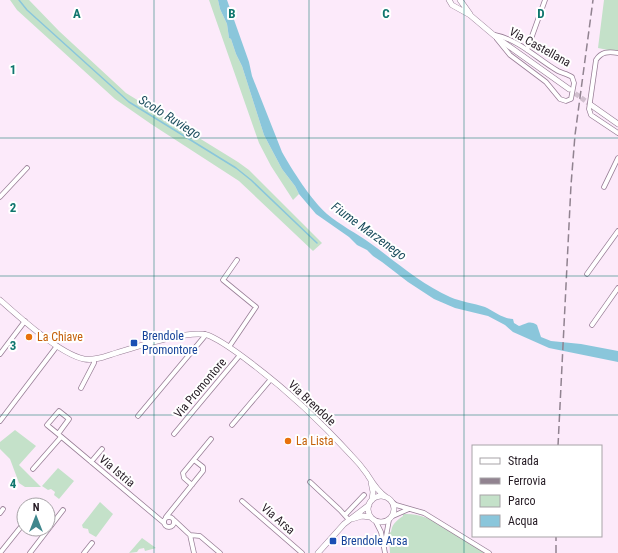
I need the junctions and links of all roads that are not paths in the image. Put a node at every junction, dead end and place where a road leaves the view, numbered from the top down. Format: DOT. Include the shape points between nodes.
graph roads {
  1 [pos="449,0"];
  2 [pos="460,0"];
  3 [pos="545,0"];
  4 [pos="454,6"];
  5 [pos="470,15"];
  6 [pos="494,36"];
  7 [pos="527,50"];
  8 [pos="618,53"];
  9 [pos="569,89"];
  10 [pos="591,105"];
  11 [pos="618,124"];
  12 [pos="618,133"];
  13 [pos="618,158"];
  14 [pos="27,168"];
  15 [pos="604,187"];
  16 [pos="0,197"];
  17 [pos="618,231"];
  18 [pos="237,260"];
  19 [pos="586,274"];
  20 [pos="618,288"];
  21 [pos="0,300"];
  22 [pos="25,321"];
  23 [pos="592,325"];
  24 [pos="205,334"];
  25 [pos="57,346"];
  26 [pos="229,347"];
  27 [pos="0,354"];
  28 [pos="240,355"];
  29 [pos="94,359"];
  30 [pos="271,379"];
  31 [pos="81,388"];
  32 [pos="138,416"];
  33 [pos="0,421"];
  34 [pos="232,426"];
  35 [pos="174,434"];
  36 [pos="59,436"];
  37 [pos="211,439"];
  38 [pos="102,449"];
  39 [pos="194,460"];
  40 [pos="91,462"];
  41 [pos="33,469"];
  42 [pos="369,478"];
  43 [pos="310,482"];
  44 [pos="192,485"];
  45 [pos="364,495"];
  46 [pos="386,497"];
  47 [pos="372,500"];
  48 [pos="242,501"];
  49 [pos="392,502"];
  50 [pos="368,505"];
  51 [pos="3,509"];
  52 [pos="409,509"];
  53 [pos="63,510"];
  54 [pos="0,513"];
  55 [pos="393,516"];
  56 [pos="166,517"];
  57 [pos="370,517"];
  58 [pos="348,518"];
  59 [pos="174,520"];
  60 [pos="389,520"];
  61 [pos="376,522"];
  62 [pos="164,523"];
  63 [pos="16,533"];
  64 [pos="190,535"];
  65 [pos="92,543"];
  66 [pos="384,545"];
  67 [pos="0,553"];
  68 [pos="30,553"];
  69 [pos="84,553"];
  70 [pos="194,553"];
  71 [pos="220,553"];
  72 [pos="302,553"];
  73 [pos="318,553"];
  74 [pos="385,553"];
  75 [pos="489,553"];
  1 -- 4 [label="street, Via Castellana"];
  2 -- 4 [label="street, Via Castellana"];
  2 -- 5 [label="street, Via Castellana"];
  3 -- 7 [label="street"];
  4 -- 5 [label="street, Via Castellana"];
  5 -- 6 [label="street, Via Castellana"];
  6 -- 7 [label="street, Via Castellana" via="506,38"];
  6 -- 7 [label="street, Via Castellana" via="510,55 546,82 560,99 570,100 574,85 572,77 556,70"];
  6 -- 9 [label="street, Via Castellana"];
  8 -- 12 [label="street" via="604,52 596,60 589,109 591,114"];
  10 -- 11 [label="street"];
  13 -- 15 [label="street"];
  14 -- 16 [label="street"];
  17 -- 19 [label="street"];
  18 -- 26 [label="street" via="223,280 256,306"];
  20 -- 23 [label="street"];
  21 -- 22 [label="street"];
  22 -- 25 [label="street"];
  22 -- 27 [label="street"];
  24 -- 26 [label="street, Via Brendole"];
  24 -- 29 [label="street" via="183,336"];
  24 -- 32 [label="street"];
  25 -- 29 [label="street" via="79,357"];
  25 -- 33 [label="street"];
  26 -- 28 [label="street, Via Brendole"];
  28 -- 30 [label="street, Via Brendole"];
  28 -- 35 [label="street, Via Promontore"];
  29 -- 31 [label="street"];
  30 -- 34 [label="street, Via Brendole"];
  30 -- 42 [label="street, Via Brendole" via="351,455"];
  36 -- 36 [label="street, Via Istria" via="47,425 59,411 69,419"];
  36 -- 40 [label="street, Via Istria"];
  36 -- 41 [label="street"];
  37 -- 39 [label="street"];
  38 -- 40 [label="street"];
  39 -- 44 [label="street" via="204,469"];
  39 -- 44 [label="street" via="182,474"];
  40 -- 62 [label="street, Via Istria"];
  42 -- 46 [label="street, Via Brendole"];
  42 -- 47 [label="street, Via Brendole" via="373,492"];
  43 -- 58 [label="street"];
  44 -- 56 [label="street"];
  45 -- 58 [label="street"];
  46 -- 47 [label="street" via="378,496"];
  46 -- 49 [label="street"];
  47 -- 50 [label="street"];
  48 -- 72 [label="street, Via Arsa"];
  49 -- 52 [label="street"];
  49 -- 55 [label="street"];
  50 -- 57 [label="street"];
  50 -- 58 [label="street"];
  51 -- 54 [label="street"];
  52 -- 55 [label="street"];
  52 -- 75 [label="street" via="424,513"];
  53 -- 68 [label="street"];
  55 -- 60 [label="street"];
  56 -- 59 [label="street"];
  56 -- 62 [label="street"];
  57 -- 58 [label="street"];
  57 -- 61 [label="street"];
  58 -- 73 [label="street"];
  59 -- 62 [label="street" via="171,526"];
  59 -- 64 [label="street"];
  60 -- 61 [label="street"];
  60 -- 66 [label="street"];
  61 -- 66 [label="street"];
  63 -- 67 [label="street"];
  64 -- 70 [label="street"];
  64 -- 71 [label="street" via="200,536"];
  65 -- 69 [label="street"];
  66 -- 74 [label="street"];
}
